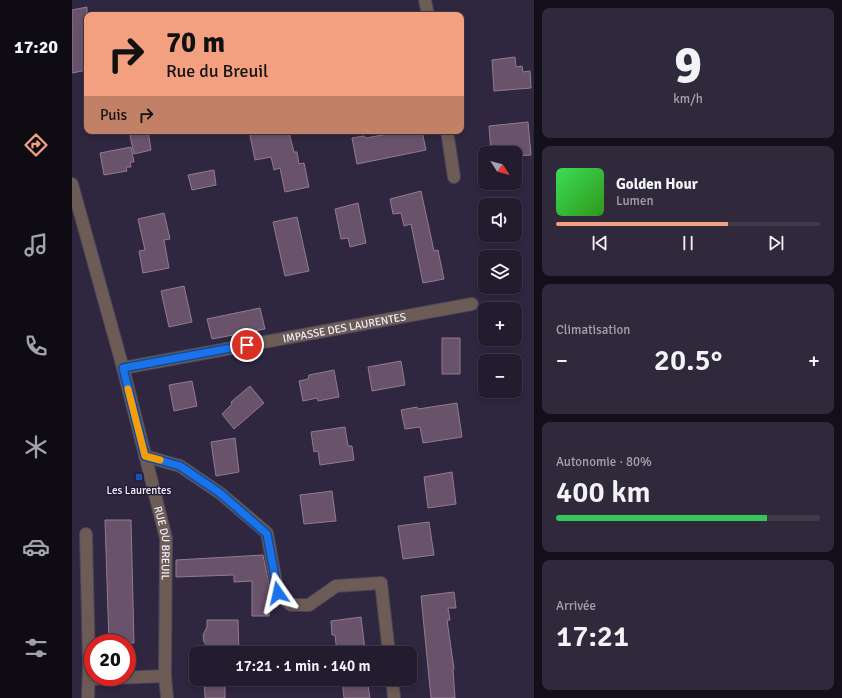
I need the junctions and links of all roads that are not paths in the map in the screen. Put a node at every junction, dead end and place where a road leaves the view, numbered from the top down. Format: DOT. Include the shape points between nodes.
graph roads {
  1 [pos="425,0"];
  2 [pos="427,12"];
  3 [pos="447,134"];
  4 [pos="454,177"];
  5 [pos="72,188"];
  6 [pos="472,304"];
  7 [pos="123,368"];
  8 [pos="145,456"];
  9 [pos="86,534"];
  10 [pos="88,634"];
  11 [pos="388,646"];
  12 [pos="165,676"];
  13 [pos="136,677"];
  14 [pos="89,686"];
  15 [pos="393,686"];
  16 [pos="88,698"];
  17 [pos="167,698"];
  18 [pos="394,698"];
  1 -- 2 [label="street"];
  3 -- 4 [label="street"];
  5 -- 7 [label="street, RUE DU BREUIL"];
  6 -- 7 [label="street, IMPASSE DES LAURENTES"];
  7 -- 8 [label="street, RUE DU BREUIL"];
  8 -- 11 [label="street" via="180,466 220,493 267,534 278,593 291,605 309,605 336,586 381,583"];
  8 -- 12 [label="street, RUE DU BREUIL" via="166,538"];
  9 -- 10 [label="street"];
  12 -- 13 [label="street"];
  12 -- 17 [label="street, RUE DU BREUIL"];
  14 -- 16 [label="street"];
  15 -- 18 [label="street"];
}
